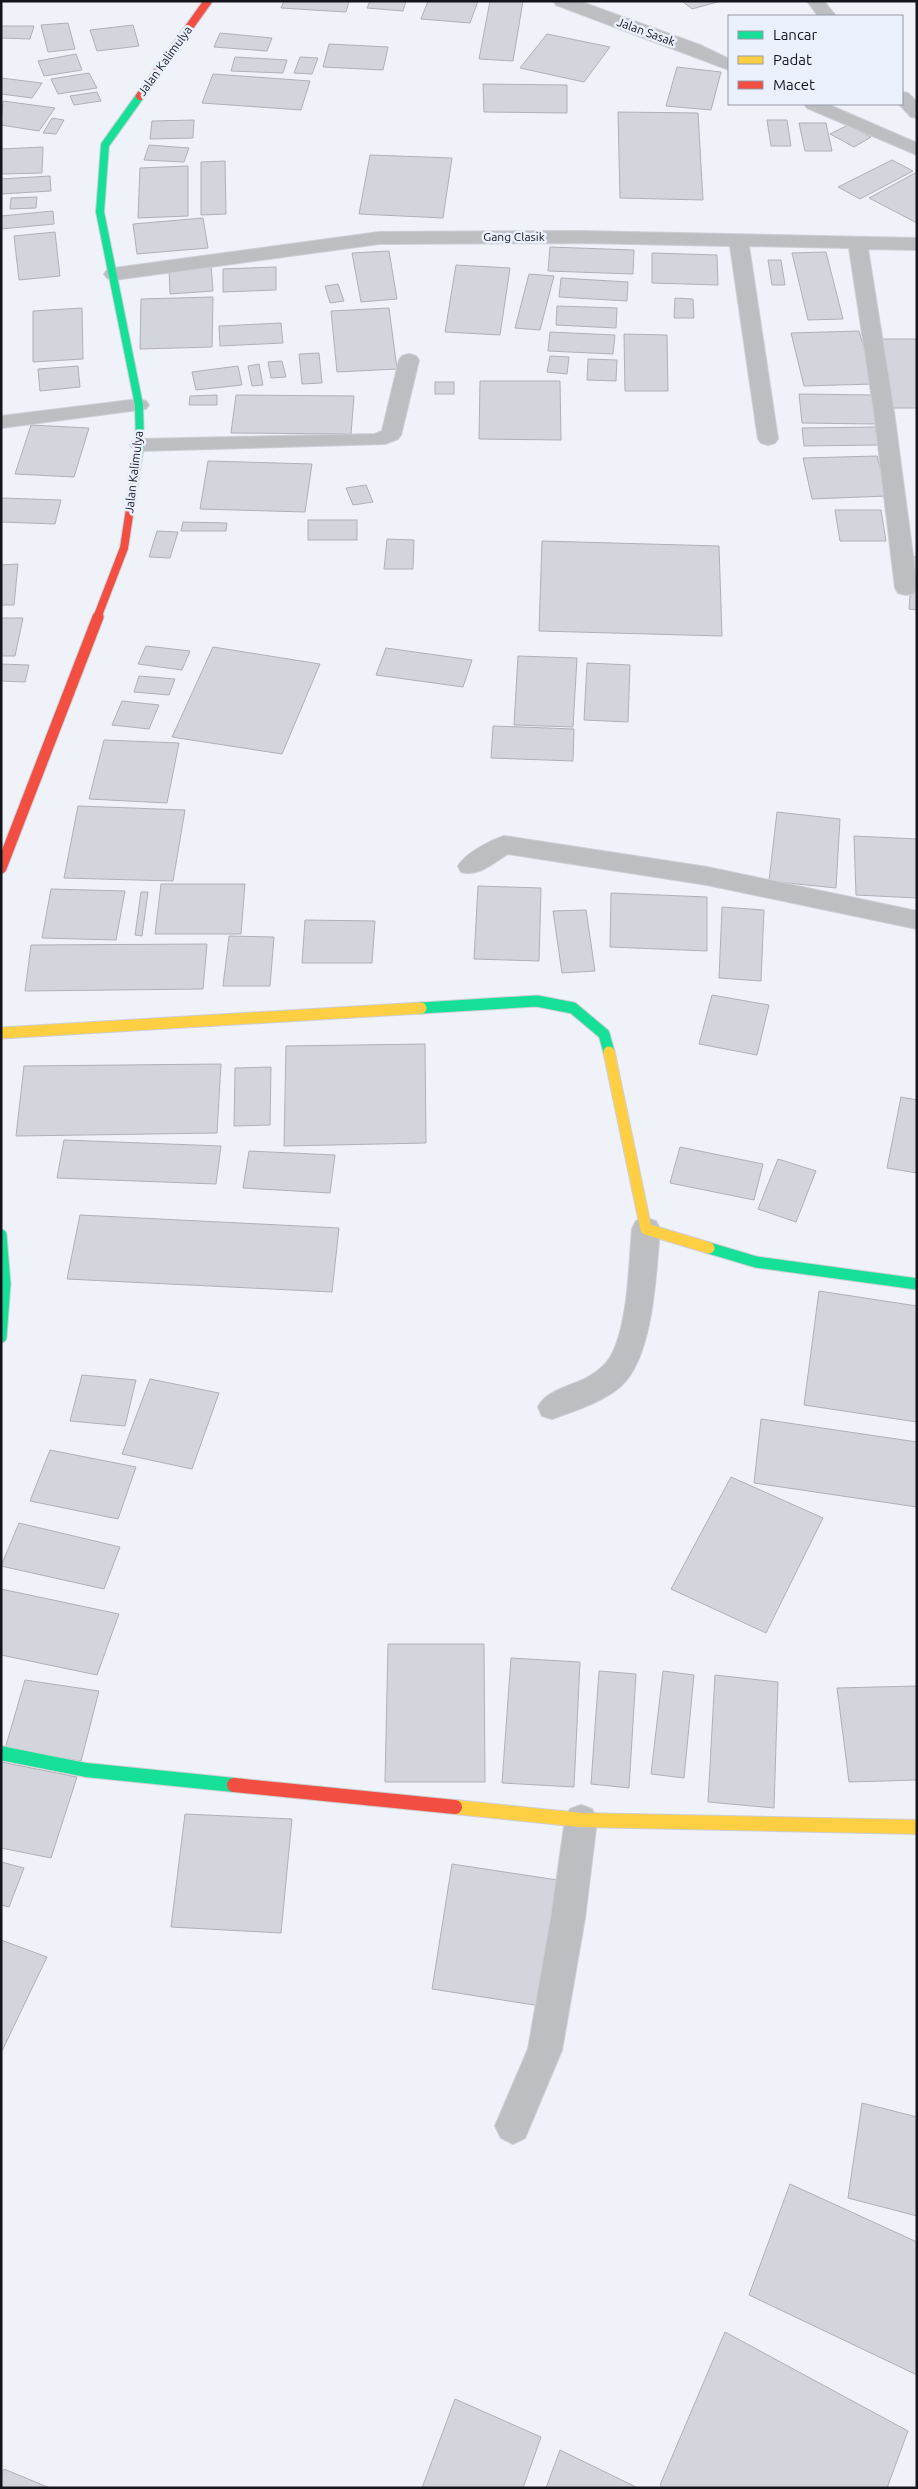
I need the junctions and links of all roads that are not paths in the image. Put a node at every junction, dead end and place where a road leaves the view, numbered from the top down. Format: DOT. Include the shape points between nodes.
graph roads {
  1 [pos="208,1"];
  2 [pos="562,1"];
  3 [pos="815,1"];
  4 [pos="826,15"];
  5 [pos="728,65"];
  6 [pos="903,98"];
  7 [pos="815,105"];
  8 [pos="917,113"];
  9 [pos="917,150"];
  10 [pos="739,240"];
  11 [pos="858,243"];
  12 [pos="917,244"];
  13 [pos="114,274"];
  14 [pos="409,360"];
  15 [pos="139,405"];
  16 [pos="1,422"];
  17 [pos="768,439"];
  18 [pos="140,445"];
  19 [pos="906,588"];
  20 [pos="470,866"];
  21 [pos="1,868"];
  22 [pos="917,920"];
  23 [pos="1,1033"];
  24 [pos="646,1229"];
  25 [pos="1,1234"];
  26 [pos="917,1284"];
  27 [pos="1,1336"];
  28 [pos="552,1408"];
  29 [pos="1,1753"];
  30 [pos="581,1820"];
  31 [pos="917,1827"];
  32 [pos="514,2126"];
  1 -- 13 [label="street, Jalan Kalimulya" via="105,145 100,212"];
  2 -- 5 [label="street, Jalan Sasak"];
  3 -- 4 [label="street"];
  6 -- 8 [label="street"];
  7 -- 9 [label="street"];
  10 -- 11 [label="street, Gang Clasik"];
  10 -- 13 [label="street, Gang Clasik" via="581,236 379,238"];
  10 -- 17 [label="street"];
  11 -- 12 [label="street, Gang Clasik"];
  11 -- 19 [label="street"];
  13 -- 15 [label="street, Jalan Kalimulya"];
  14 -- 18 [label="street" via="390,435 378,440"];
  15 -- 16 [label="street"];
  15 -- 18 [label="street, Jalan Kalimulya"];
  18 -- 21 [label="street, Jalan Kalimulya" via="124,548"];
  20 -- 22 [label="street" via="504,845 707,876"];
  23 -- 24 [label="street" via="537,1002 573,1008 604,1034"];
  24 -- 26 [label="street" via="756,1262"];
  24 -- 28 [label="street" via="640,1296 630,1346 612,1377"];
  25 -- 27 [label="street" via="5,1284"];
  29 -- 30 [label="street" via="86,1770"];
  30 -- 31 [label="street"];
  30 -- 32 [label="street" via="545,2050"];
}
